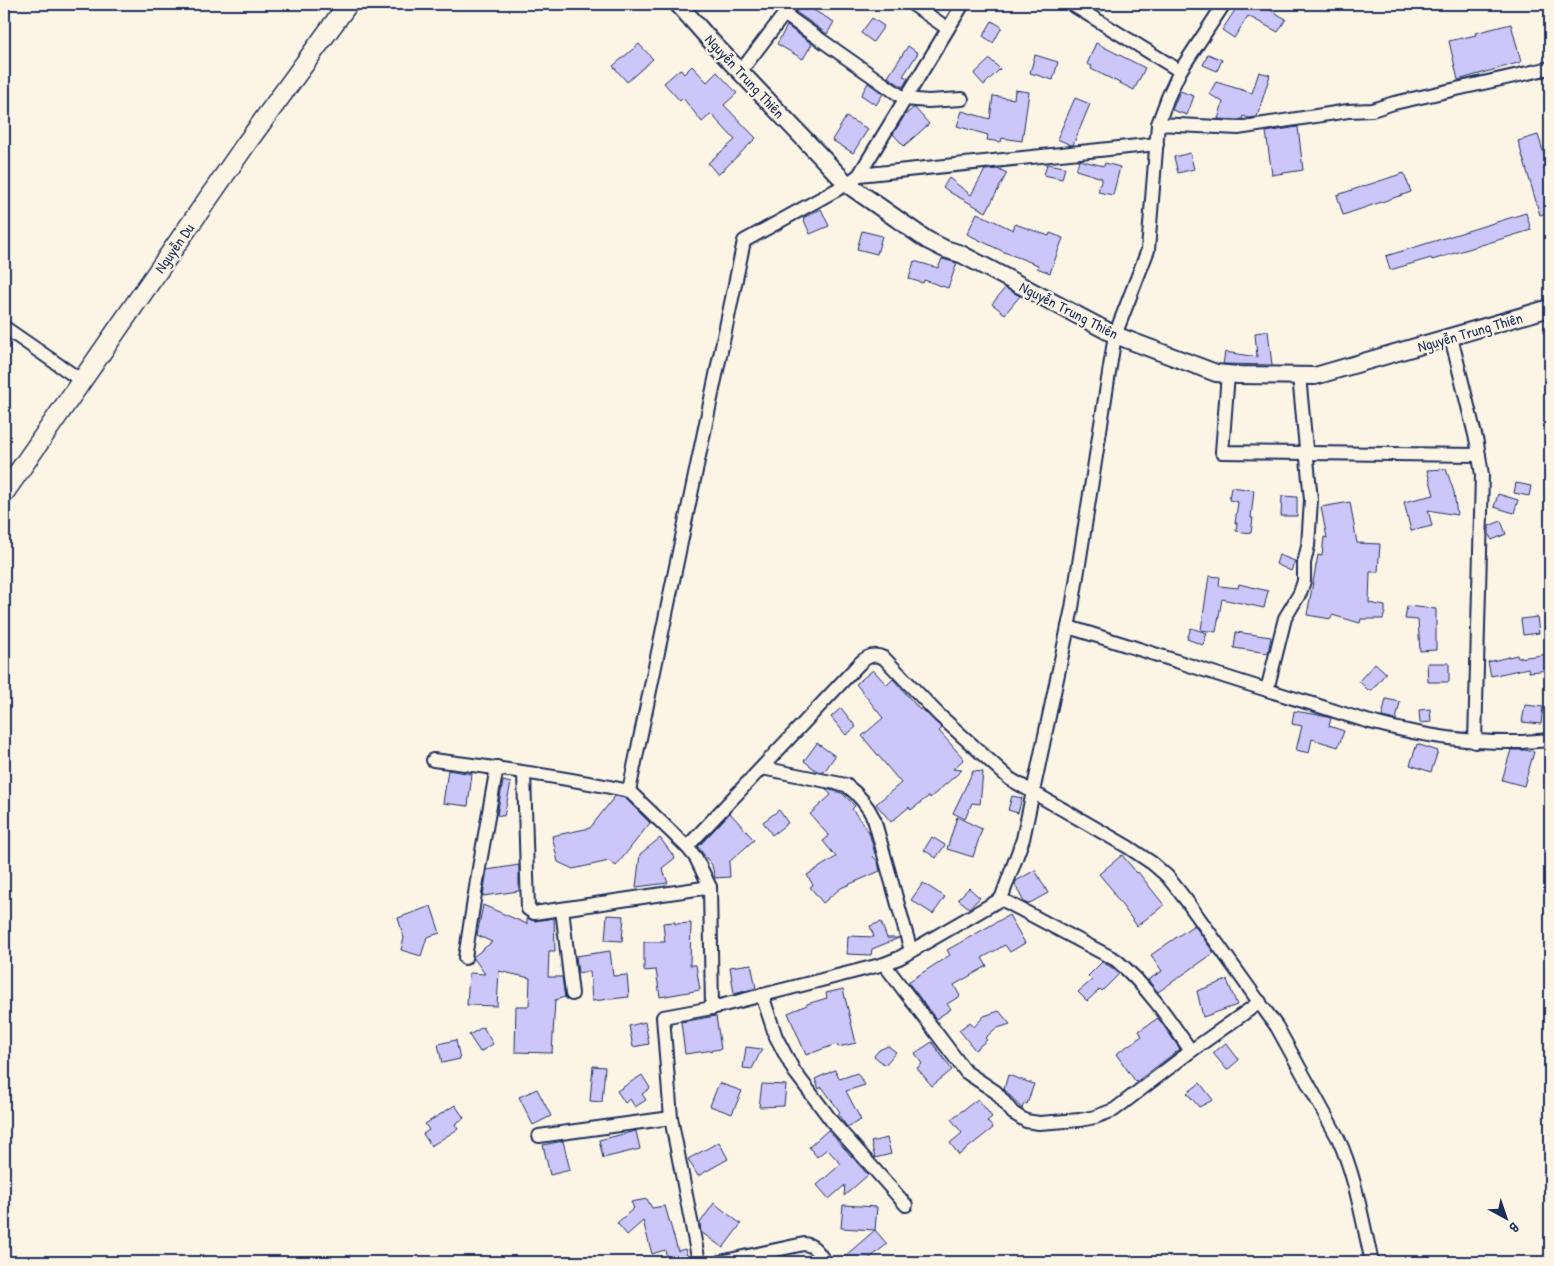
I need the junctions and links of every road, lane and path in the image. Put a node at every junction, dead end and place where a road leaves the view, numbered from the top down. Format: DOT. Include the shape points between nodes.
graph roads {
  1 [pos="348,4"];
  2 [pos="678,4"];
  3 [pos="912,4"];
  4 [pos="963,4"];
  5 [pos="1072,4"];
  6 [pos="1224,4"];
  7 [pos="788,9"];
  8 [pos="947,28"];
  9 [pos="1550,68"];
  10 [pos="1180,71"];
  11 [pos="740,72"];
  12 [pos="905,99"];
  13 [pos="962,99"];
  14 [pos="1158,124"];
  15 [pos="1157,144"];
  16 [pos="853,179"];
  17 [pos="1550,308"];
  18 [pos="4,327"];
  19 [pos="1114,335"];
  20 [pos="1451,337"];
  21 [pos="1228,374"];
  22 [pos="1299,376"];
  23 [pos="82,381"];
  24 [pos="1307,452"];
  25 [pos="1479,454"];
  26 [pos="4,494"];
  27 [pos="1068,627"];
  28 [pos="1267,690"];
  29 [pos="1550,740"];
  30 [pos="1475,742"];
  31 [pos="433,760"];
  32 [pos="497,768"];
  33 [pos="762,768"];
  34 [pos="524,773"];
  35 [pos="629,791"];
  36 [pos="1032,792"];
  37 [pos="687,846"];
  38 [pos="710,887"];
  39 [pos="1001,899"];
  40 [pos="562,908"];
  41 [pos="911,950"];
  42 [pos="465,958"];
  43 [pos="884,964"];
  44 [pos="572,994"];
  45 [pos="762,995"];
  46 [pos="1260,1002"];
  47 [pos="712,1008"];
  48 [pos="1191,1051"];
  49 [pos="671,1118"];
  50 [pos="540,1136"];
  51 [pos="906,1205"];
  52 [pos="699,1262"];
  53 [pos="720,1262"];
  54 [pos="825,1262"];
  55 [pos="1372,1262"];
  1 -- 23 [label="main road, Nguyễn Du" via="240,152"];
  2 -- 11 [label="street, Nguyễn Trung Thiên"];
  3 -- 8 [label="street"];
  4 -- 8 [label="street"];
  5 -- 10 [label="street"];
  6 -- 10 [label="street"];
  7 -- 11 [label="street"];
  7 -- 12 [label="street"];
  8 -- 12 [label="street"];
  9 -- 14 [label="street" via="1372,110 1238,128"];
  10 -- 14 [label="street"];
  11 -- 16 [label="street, Nguyễn Trung Thiên"];
  12 -- 13 [label="street"];
  12 -- 16 [label="street"];
  14 -- 15 [label="street"];
  15 -- 16 [label="street"];
  15 -- 19 [label="street" via="1148,250"];
  16 -- 19 [label="street, Nguyễn Trung Thiên" via="928,240"];
  16 -- 35 [label="street" via="744,241"];
  17 -- 20 [label="street, Nguyễn Trung Thiên"];
  18 -- 23 [label="street"];
  19 -- 21 [label="street, Nguyễn Trung Thiên" via="1216,373"];
  19 -- 27 [label="street"];
  20 -- 22 [label="street, Nguyễn Trung Thiên" via="1315,376"];
  20 -- 25 [label="street"];
  21 -- 22 [label="street, Nguyễn Trung Thiên"];
  21 -- 24 [label="street" via="1222,452"];
  22 -- 24 [label="street"];
  23 -- 26 [label="main road, Nguyễn Du"];
  24 -- 25 [label="street"];
  24 -- 28 [label="street" via="1311,500 1304,581 1286,618"];
  25 -- 30 [label="street" via="1482,475"];
  27 -- 28 [label="street"];
  27 -- 36 [label="street"];
  28 -- 30 [label="street" via="1377,724"];
  29 -- 30 [label="street"];
  31 -- 32 [label="street"];
  32 -- 34 [label="street"];
  32 -- 42 [label="street"];
  33 -- 36 [label="street" via="865,658 878,655 1010,779"];
  33 -- 37 [label="street"];
  33 -- 41 [label="street" via="846,786 863,801 877,828"];
  34 -- 35 [label="street"];
  34 -- 40 [label="street" via="528,909 534,913"];
  35 -- 37 [label="street"];
  36 -- 39 [label="street" via="1023,838"];
  36 -- 46 [label="street" via="1128,847 1167,876"];
  37 -- 38 [label="street"];
  38 -- 40 [label="street"];
  38 -- 47 [label="street"];
  39 -- 41 [label="street"];
  39 -- 48 [label="street" via="1116,960 1169,1018"];
  40 -- 44 [label="street"];
  41 -- 43 [label="street"];
  43 -- 45 [label="street"];
  43 -- 48 [label="street" via="966,1072 996,1092 1012,1113 1026,1121 1080,1120 1114,1110"];
  45 -- 47 [label="street"];
  45 -- 51 [label="street" via="776,1037 794,1071 834,1124"];
  46 -- 48 [label="street"];
  46 -- 55 [label="street" via="1277,1027 1345,1154"];
  47 -- 49 [label="street" via="663,1017"];
  49 -- 50 [label="street"];
  49 -- 52 [label="street"];
  53 -- 54 [label="street" via="804,1244 816,1249"];
}
